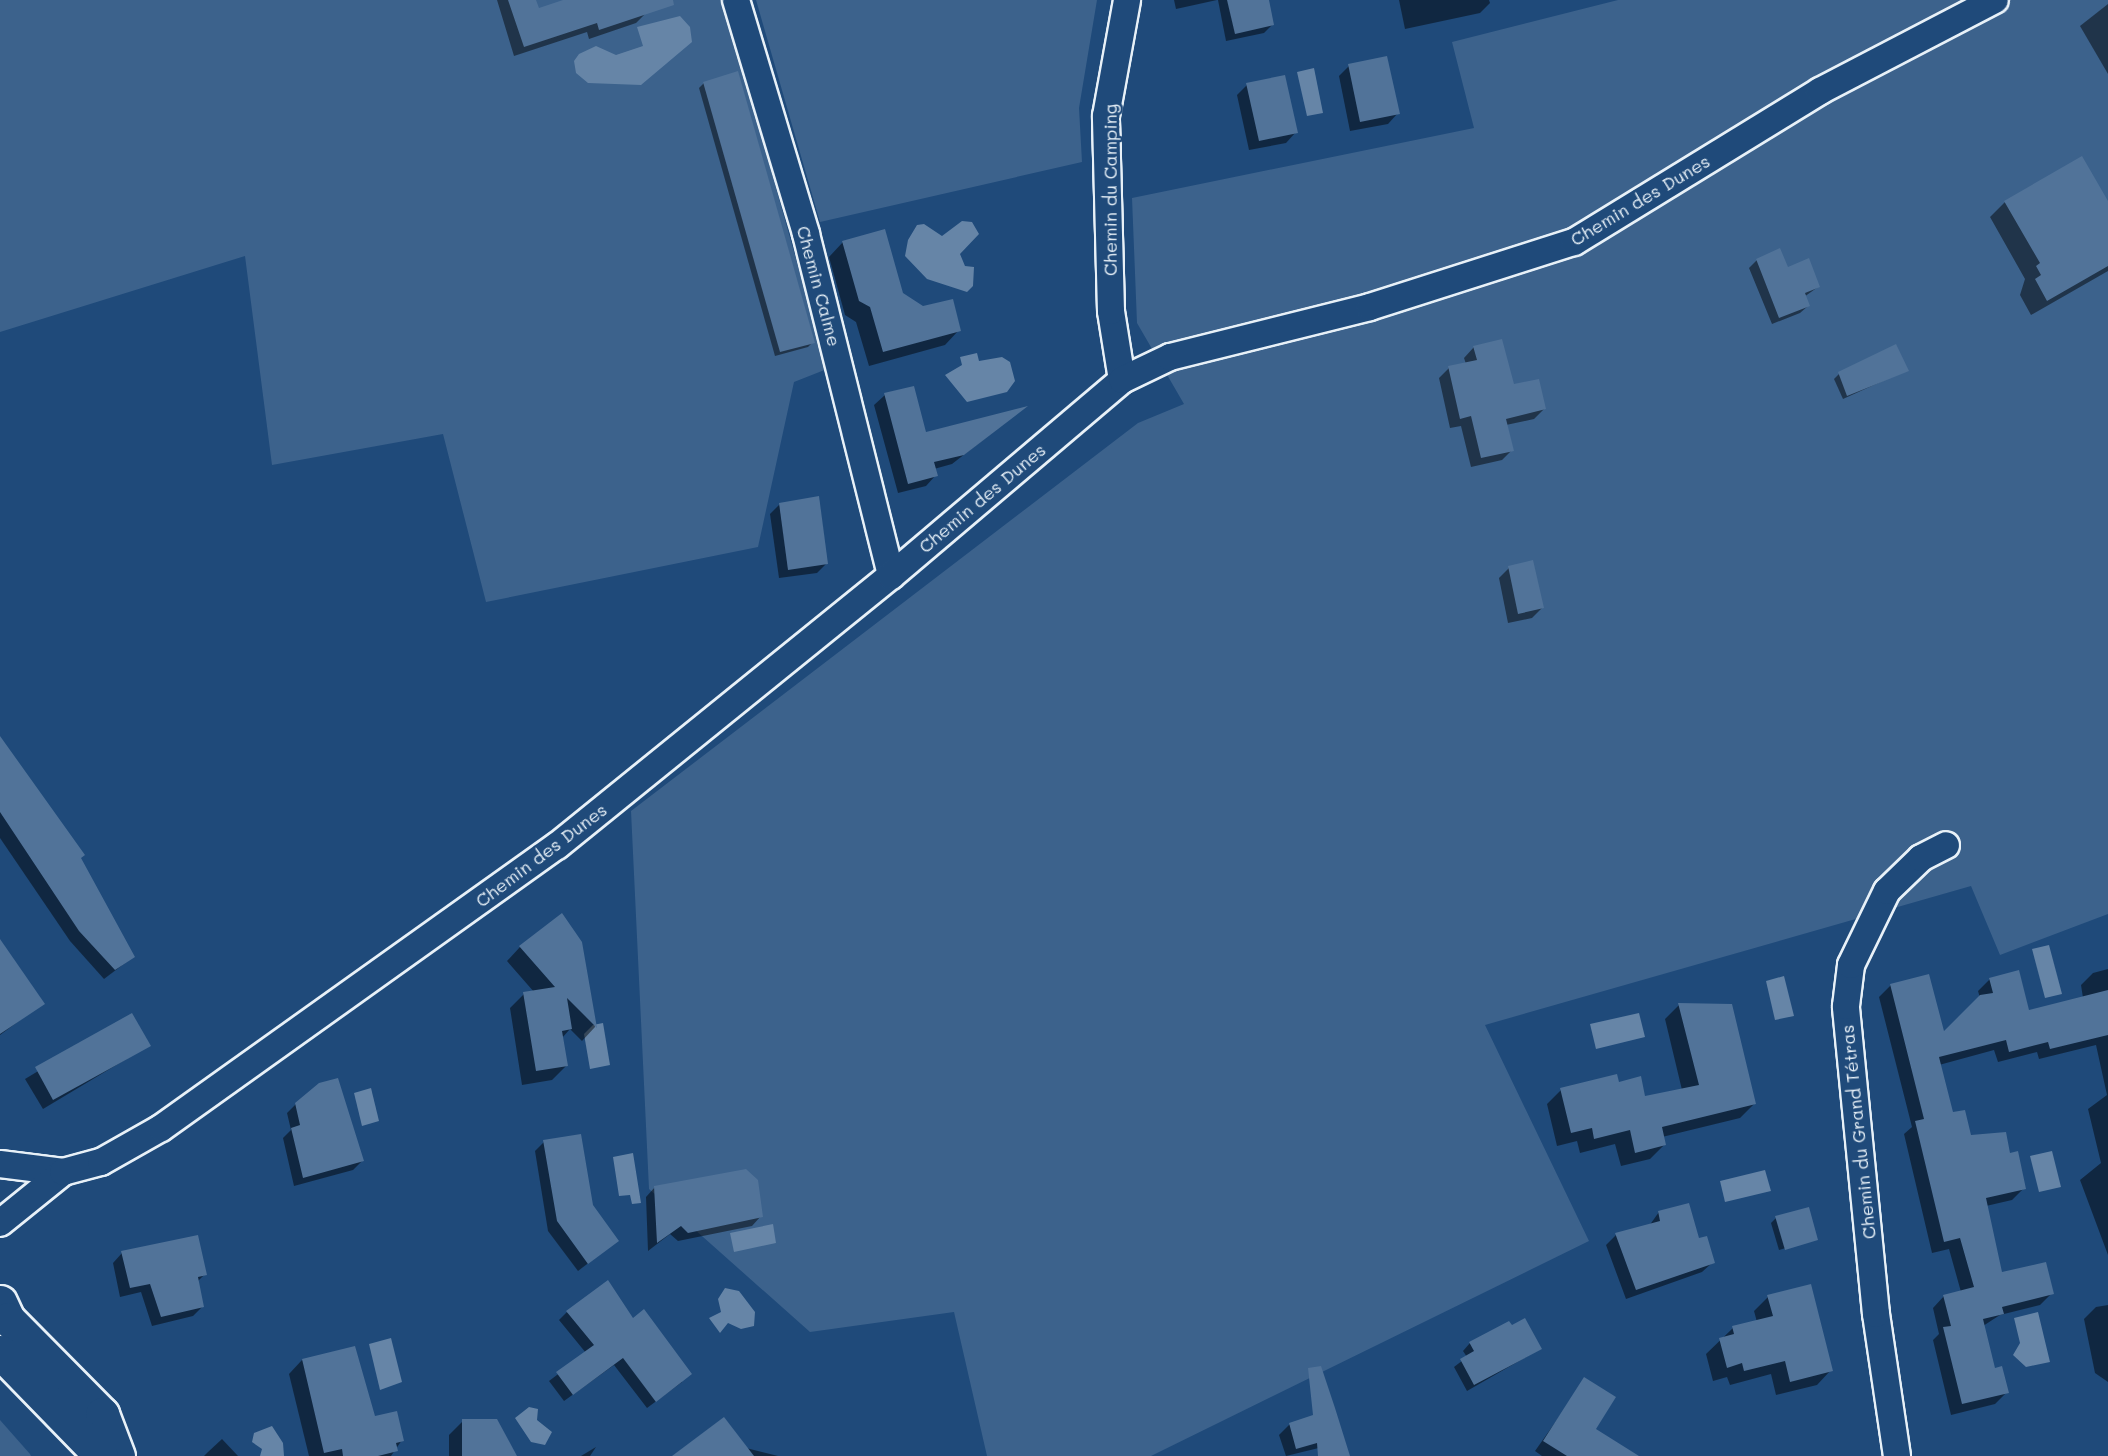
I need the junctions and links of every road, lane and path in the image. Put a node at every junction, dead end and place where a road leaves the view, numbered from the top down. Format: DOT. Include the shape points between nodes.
graph roads {
  1 [pos="736,0"];
  2 [pos="1127,0"];
  3 [pos="1995,0"];
  4 [pos="1122,380"];
  5 [pos="891,576"];
  6 [pos="1946,845"];
  7 [pos="0,1164"];
  8 [pos="63,1172"];
  9 [pos="0,1223"];
  10 [pos="0,1302"];
  11 [pos="0,1352"];
  12 [pos="101,1456"];
  13 [pos="118,1456"];
  14 [pos="1897,1456"];
  1 -- 5 [label="street, Chemin Calme" via="806,234"];
  2 -- 4 [label="street, Chemin du Camping" via="1106,116 1111,311"];
  3 -- 4 [label="street, Chemin des Dunes" via="1820,91 1574,242 1370,307 1170,357"];
  4 -- 5 [label="street, Chemin des Dunes"];
  5 -- 8 [label="street, Chemin des Dunes" via="546,854 161,1128 100,1162"];
  6 -- 14 [label="street, Chemin du Grand Tétras" via="1921,858 1887,891 1851,965 1846,1006 1876,1314"];
  7 -- 8 [label="street, Chemin des Dunes"];
  8 -- 9 [label="street, Chemin des Dunes"];
  10 -- 13 [label="street" via="8,1319 102,1414"];
  11 -- 12 [label="street"];
}
